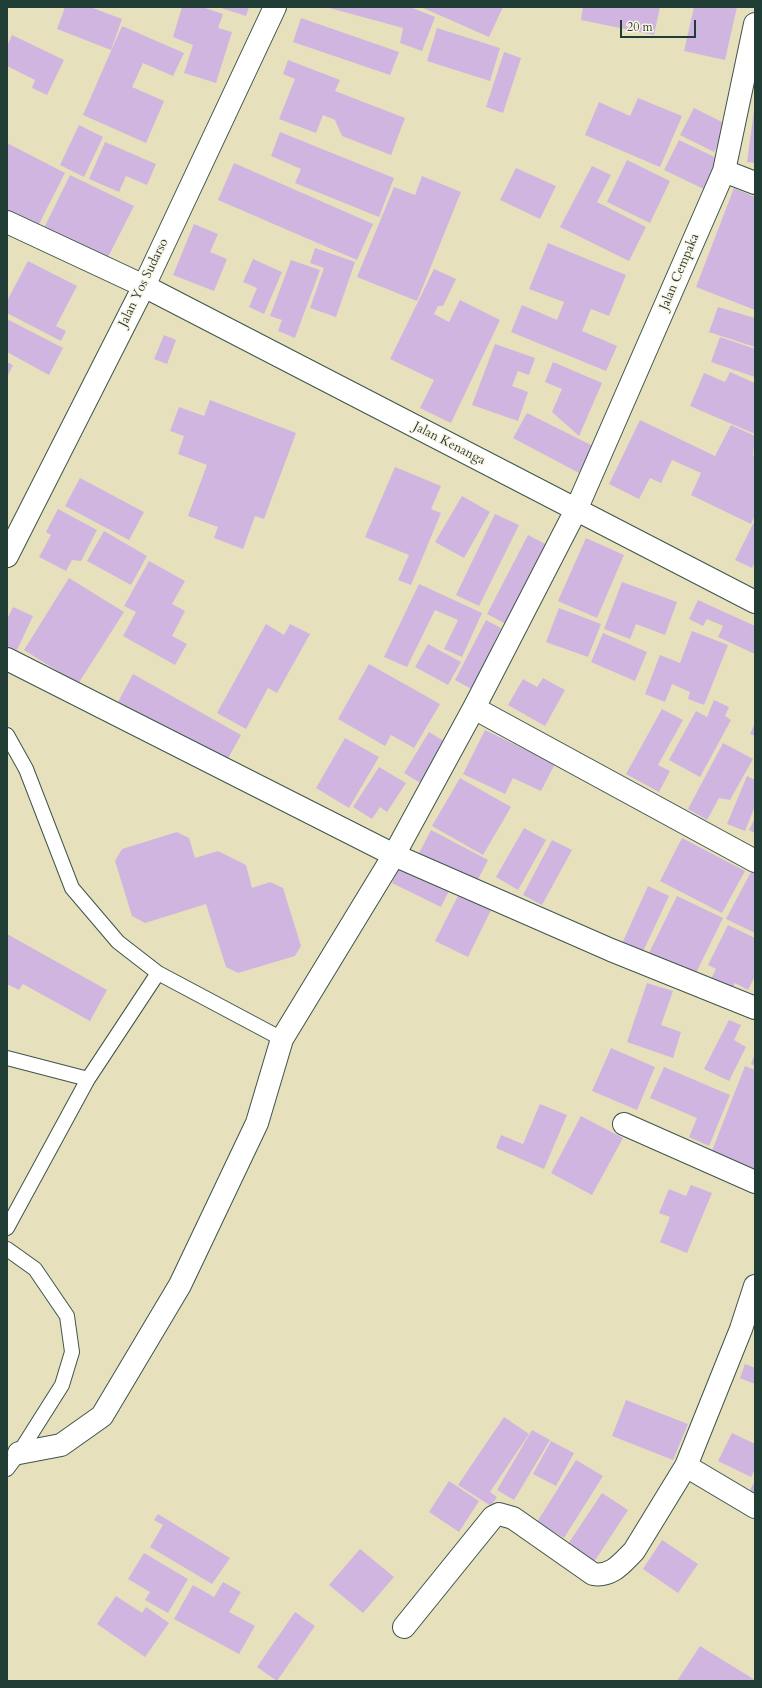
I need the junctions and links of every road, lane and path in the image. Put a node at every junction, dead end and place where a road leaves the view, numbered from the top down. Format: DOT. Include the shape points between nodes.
graph roads {
  1 [pos="275,7"];
  2 [pos="755,24"];
  3 [pos="724,171"];
  4 [pos="755,183"];
  5 [pos="7,222"];
  6 [pos="144,286"];
  7 [pos="576,510"];
  8 [pos="7,556"];
  9 [pos="755,602"];
  10 [pos="7,659"];
  11 [pos="474,708"];
  12 [pos="7,735"];
  13 [pos="394,855"];
  14 [pos="755,861"];
  15 [pos="158,973"];
  16 [pos="755,1008"];
  17 [pos="282,1038"];
  18 [pos="7,1058"];
  19 [pos="88,1079"];
  20 [pos="624,1124"];
  21 [pos="755,1182"];
  22 [pos="7,1228"];
  23 [pos="7,1249"];
  24 [pos="755,1286"];
  25 [pos="13,1461"];
  26 [pos="686,1466"];
  27 [pos="755,1508"];
  28 [pos="404,1627"];
  1 -- 6 [label="street, Jalan Yos Sudarso"];
  2 -- 3 [label="street, Jalan Cempaka"];
  3 -- 4 [label="street"];
  3 -- 7 [label="street, Jalan Cempaka"];
  5 -- 6 [label="street, Jalan Kenanga"];
  6 -- 7 [label="street, Jalan Kenanga"];
  6 -- 8 [label="street, Jalan Yos Sudarso"];
  7 -- 9 [label="street, Jalan Kenanga"];
  7 -- 11 [label="street, Jalan Cempaka"];
  10 -- 13 [label="street"];
  11 -- 13 [label="street, Jalan Cempaka"];
  11 -- 14 [label="street"];
  12 -- 15 [label="lane" via="26,769 72,888 118,942"];
  13 -- 16 [label="street" via="611,950"];
  13 -- 17 [label="street, Jalan Cempaka"];
  15 -- 17 [label="lane"];
  15 -- 19 [label="lane"];
  17 -- 25 [label="street, Jalan Cempaka" via="257,1124 187,1271 102,1416 61,1444"];
  18 -- 19 [label="lane"];
  19 -- 22 [label="lane"];
  20 -- 21 [label="street"];
  23 -- 25 [label="lane" via="35,1269 67,1316 72,1352 62,1385"];
  24 -- 26 [label="street" via="741,1329"];
  26 -- 27 [label="street"];
  26 -- 28 [label="street" via="634,1551 609,1574 594,1574 513,1518 499,1514 493,1517"];
}
